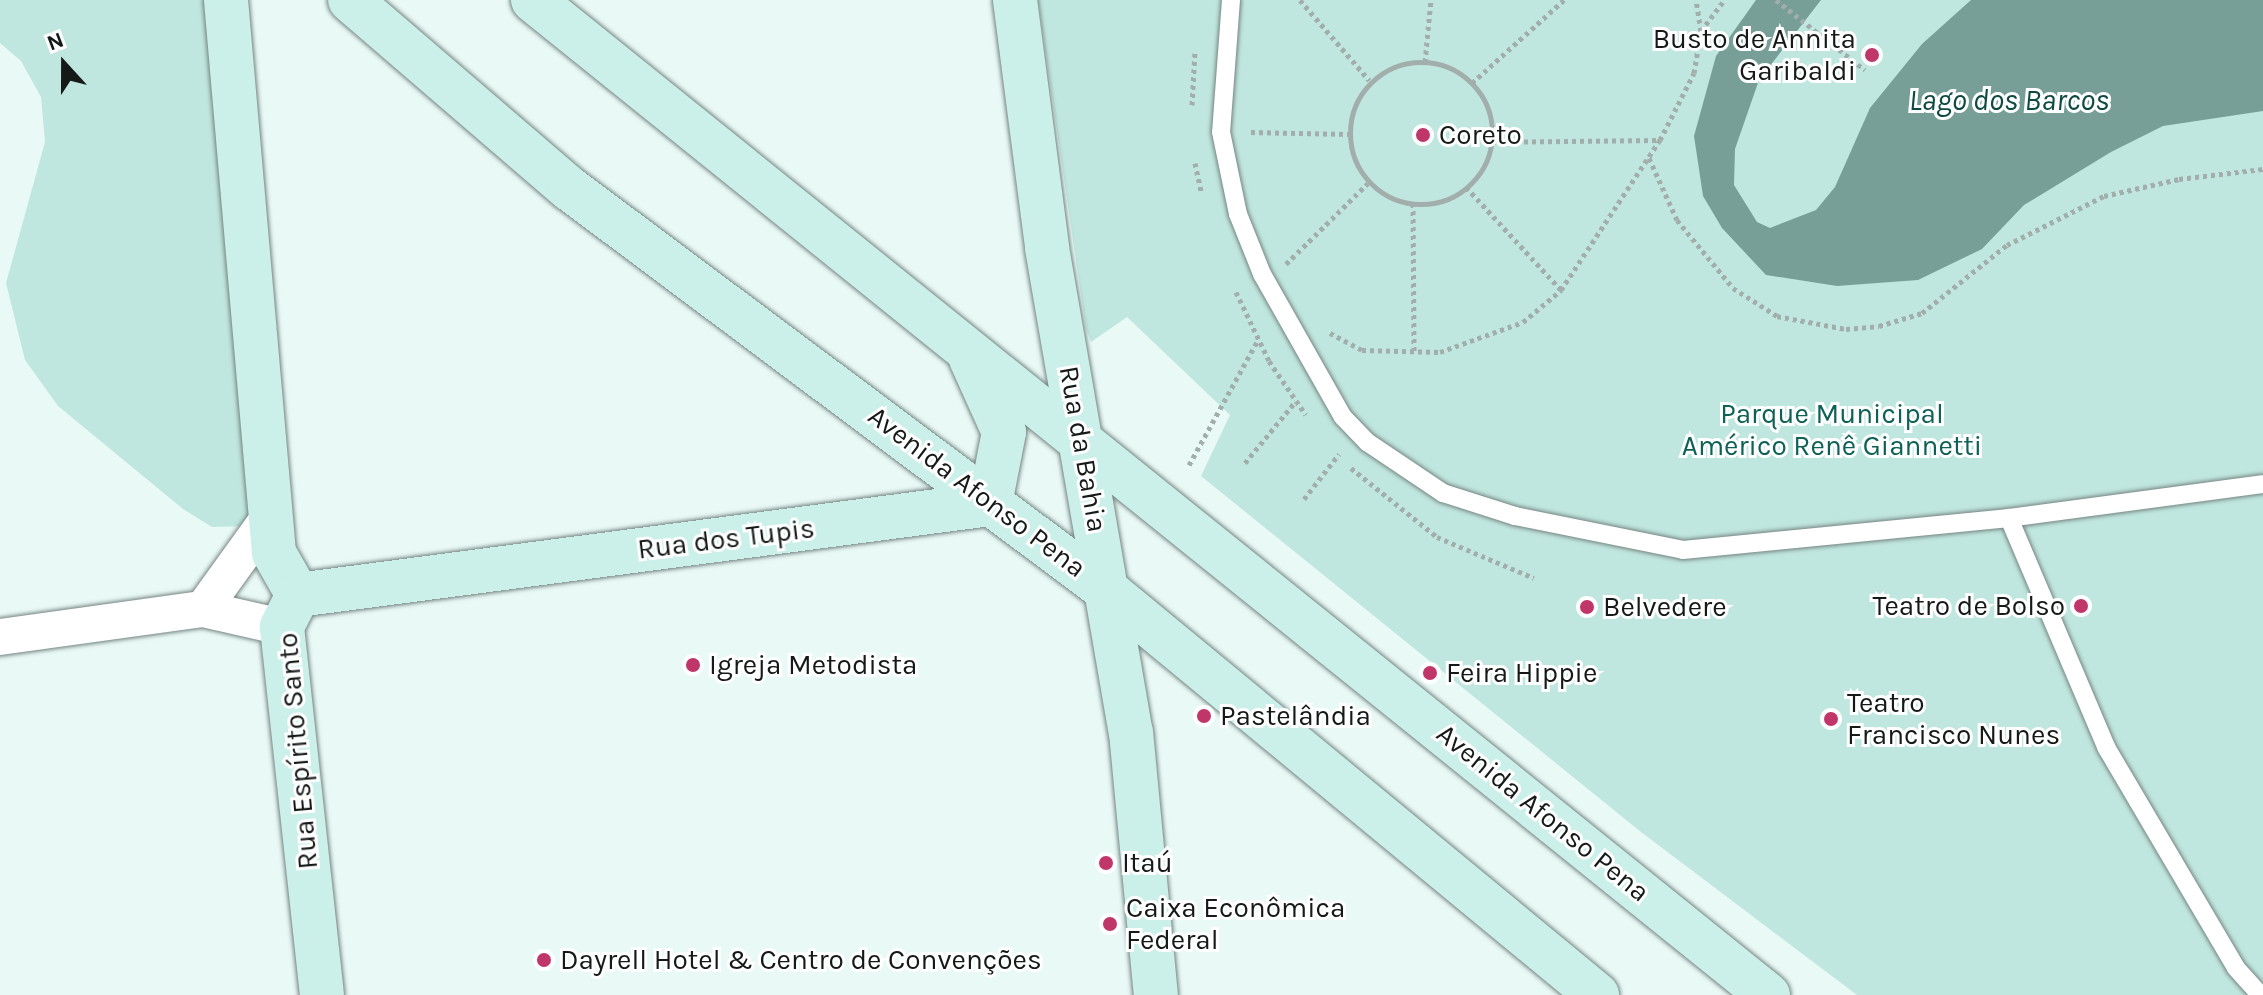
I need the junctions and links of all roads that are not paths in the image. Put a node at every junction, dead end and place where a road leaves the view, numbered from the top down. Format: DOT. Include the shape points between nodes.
graph roads {
  1 [pos="226,0"];
  2 [pos="258,0"];
  3 [pos="350,0"];
  4 [pos="533,0"];
  5 [pos="1015,0"];
  6 [pos="1231,0"];
  7 [pos="230,49"];
  8 [pos="1065,349"];
  9 [pos="967,350"];
  10 [pos="1018,393"];
  11 [pos="1083,443"];
  12 [pos="2263,484"];
  13 [pos="990,504"];
  14 [pos="270,516"];
  15 [pos="2009,518"];
  16 [pos="1109,592"];
  17 [pos="203,609"];
  18 [pos="290,611"];
  19 [pos="0,637"];
  20 [pos="322,995"];
  21 [pos="1156,995"];
  22 [pos="1597,995"];
  23 [pos="1768,995"];
  24 [pos="2260,995"];
  1 -- 7 [label="main road, Rua Espírito Santo"];
  2 -- 7 [label="main road, Rua Espírito Santo" via="247,8"];
  3 -- 13 [label="main road, Avenida Afonso Pena" via="570,189"];
  4 -- 9 [label="main road, Avenida Afonso Pena"];
  5 -- 8 [label="main road, Rua da Bahia"];
  6 -- 15 [label="lane" via="1221,132 1238,214 1262,274 1315,376 1351,426 1401,467 1443,493 1515,516 1683,550"];
  7 -- 14 [label="main road, Rua Espírito Santo"];
  8 -- 10 [label="main road"];
  8 -- 11 [label="main road, Rua da Bahia"];
  9 -- 10 [label="main road, Avenida Afonso Pena"];
  9 -- 13 [label="main road" via="1004,432"];
  10 -- 11 [label="main road, Avenida Afonso Pena"];
  11 -- 16 [label="main road, Rua da Bahia"];
  11 -- 23 [label="main road, Avenida Afonso Pena"];
  12 -- 15 [label="lane"];
  13 -- 16 [label="main road, Avenida Afonso Pena"];
  13 -- 18 [label="main road, Rua dos Tupis"];
  14 -- 17 [label="street"];
  14 -- 18 [label="main road, Rua Espírito Santo"];
  15 -- 24 [label="lane" via="2106,747 2236,968"];
  16 -- 21 [label="main road, Rua da Bahia" via="1131,732"];
  16 -- 22 [label="main road, Avenida Afonso Pena"];
  17 -- 18 [label="street, Rua dos Tupis"];
  17 -- 19 [label="street, Rua dos Tupis"];
  18 -- 20 [label="main road, Rua Espírito Santo"];
}
